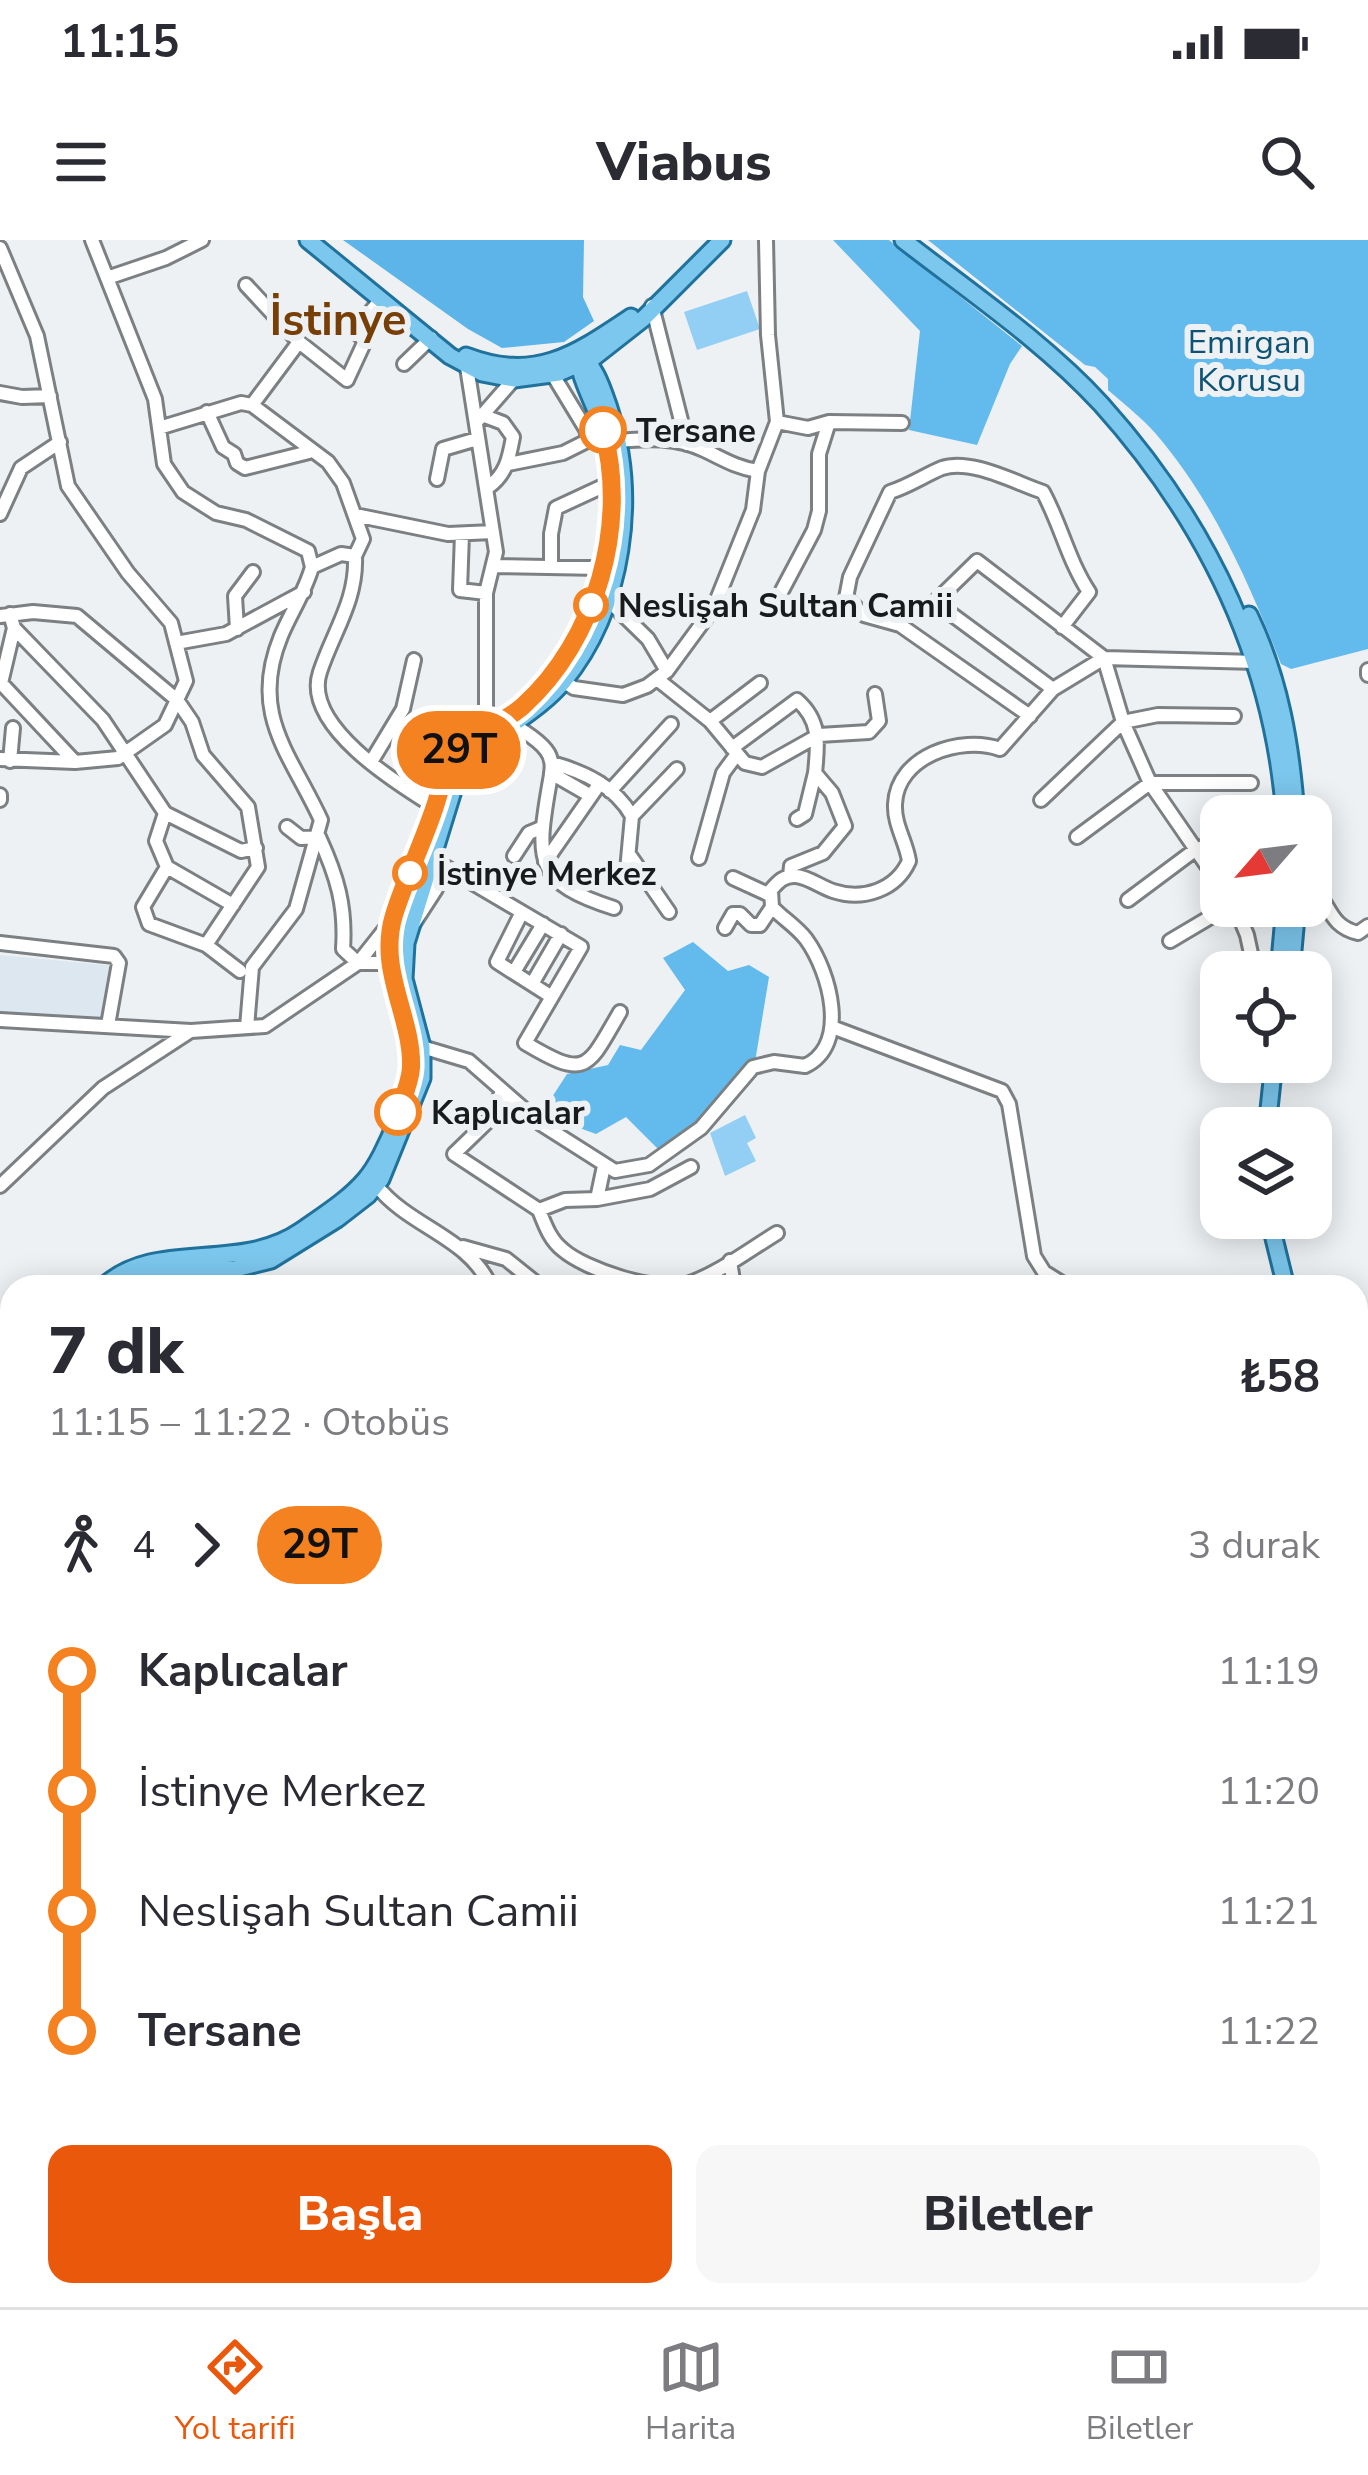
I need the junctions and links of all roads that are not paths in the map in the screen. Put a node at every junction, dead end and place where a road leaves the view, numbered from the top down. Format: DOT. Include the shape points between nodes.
graph roads {
  1 [pos="92,240"];
  2 [pos="202,240"];
  3 [pos="308,240"];
  4 [pos="722,240"];
  5 [pos="766,240"];
  6 [pos="903,240"];
  7 [pos="919,240"];
  8 [pos="0,248"];
  9 [pos="107,278"];
  10 [pos="246,285"];
  11 [pos="381,299"];
  12 [pos="652,307"];
  13 [pos="430,338"];
  14 [pos="299,342"];
  15 [pos="609,347"];
  16 [pos="581,360"];
  17 [pos="404,364"];
  18 [pos="467,367"];
  19 [pos="556,374"];
  20 [pos="514,379"];
  21 [pos="0,393"];
  22 [pos="50,395"];
  23 [pos="252,405"];
  24 [pos="207,412"];
  25 [pos="606,417"];
  26 [pos="777,422"];
  27 [pos="829,422"];
  28 [pos="902,423"];
  29 [pos="478,426"];
  30 [pos="159,428"];
  31 [pos="618,441"];
  32 [pos="59,442"];
  33 [pos="687,444"];
  34 [pos="309,452"];
  35 [pos="508,464"];
  36 [pos="758,471"];
  37 [pos="437,479"];
  38 [pos="612,482"];
  39 [pos="488,488"];
  40 [pos="0,514"];
  41 [pos="356,515"];
  42 [pos="494,532"];
  43 [pos="462,534"];
  44 [pos="355,556"];
  45 [pos="493,566"];
  46 [pos="312,567"];
  47 [pos="551,567"];
  48 [pos="601,568"];
  49 [pos="253,572"];
  50 [pos="305,592"];
  51 [pos="486,593"];
  52 [pos="600,597"];
  53 [pos="778,598"];
  54 [pos="8,619"];
  55 [pos="1062,627"];
  56 [pos="237,629"];
  57 [pos="176,643"];
  58 [pos="1104,658"];
  59 [pos="413,660"];
  60 [pos="1265,665"];
  61 [pos="662,675"];
  62 [pos="558,678"];
  63 [pos="760,683"];
  64 [pos="1053,689"];
  65 [pos="875,694"];
  66 [pos="177,700"];
  67 [pos="1030,716"];
  68 [pos="1234,716"];
  69 [pos="513,721"];
  70 [pos="710,721"];
  71 [pos="1123,722"];
  72 [pos="671,724"];
  73 [pos="14,728"];
  74 [pos="486,731"];
  75 [pos="819,735"];
  76 [pos="734,751"];
  77 [pos="125,755"];
  78 [pos="5,760"];
  79 [pos="75,762"];
  80 [pos="371,762"];
  81 [pos="552,768"];
  82 [pos="677,769"];
  83 [pos="815,773"];
  84 [pos="1150,782"];
  85 [pos="1251,783"];
  86 [pos="605,787"];
  87 [pos="1283,795"];
  88 [pos="1294,795"];
  89 [pos="591,796"];
  90 [pos="1041,800"];
  91 [pos="435,807"];
  92 [pos="166,813"];
  93 [pos="632,816"];
  94 [pos="796,819"];
  95 [pos="287,827"];
  96 [pos="541,828"];
  97 [pos="319,837"];
  98 [pos="1077,837"];
  99 [pos="256,848"];
  100 [pos="1200,848"];
  101 [pos="1195,850"];
  102 [pos="514,856"];
  103 [pos="630,856"];
  104 [pos="1200,857"];
  105 [pos="699,858"];
  106 [pos="431,859"];
  107 [pos="544,863"];
  108 [pos="166,867"];
  109 [pos="790,876"];
  110 [pos="733,878"];
  111 [pos="626,881"];
  112 [pos="1128,900"];
  113 [pos="771,901"];
  114 [pos="233,904"];
  115 [pos="614,908"];
  116 [pos="522,912"];
  117 [pos="669,912"];
  118 [pos="1332,917"];
  119 [pos="393,919"];
  120 [pos="543,924"];
  121 [pos="1200,924"];
  122 [pos="412,925"];
  123 [pos="1368,926"];
  124 [pos="724,928"];
  125 [pos="560,934"];
  126 [pos="1170,941"];
  127 [pos="0,943"];
  128 [pos="406,943"];
  129 [pos="206,945"];
  130 [pos="391,962"];
  131 [pos="358,963"];
  132 [pos="240,971"];
  133 [pos="514,972"];
  134 [pos="532,984"];
  135 [pos="552,997"];
  136 [pos="620,1012"];
  137 [pos="0,1021"];
  138 [pos="108,1025"];
  139 [pos="832,1027"];
  140 [pos="247,1028"];
  141 [pos="191,1031"];
  142 [pos="416,1048"];
  143 [pos="502,1091"];
  144 [pos="604,1166"];
  145 [pos="691,1167"];
  146 [pos="372,1181"];
  147 [pos="0,1186"];
  148 [pos="597,1199"];
  149 [pos="539,1210"];
  150 [pos="777,1233"];
  151 [pos="1276,1239"];
  152 [pos="1283,1239"];
  153 [pos="463,1247"];
  154 [pos="730,1261"];
  155 [pos="118,1275"];
  156 [pos="154,1275"];
  157 [pos="486,1275"];
  158 [pos="526,1275"];
  159 [pos="622,1275"];
  160 [pos="703,1275"];
  161 [pos="732,1275"];
  162 [pos="1049,1275"];
  163 [pos="1287,1275"];
  164 [pos="1289,1275"];
  1 -- 9 [label="street"];
  2 -- 9 [label="street"];
  3 -- 11 [label="main road"];
  4 -- 12 [label="main road"];
  5 -- 26 [label="street"];
  6 -- 60 [label="main road" via="1101,404 1190,525"];
  7 -- 60 [label="main road" via="1080,370 1131,424 1209,538"];
  8 -- 22 [label="street" via="37,336"];
  9 -- 30 [label="street"];
  10 -- 14 [label="street"];
  11 -- 13 [label="main road"];
  11 -- 14 [label="street" via="356,331 365,341 347,380"];
  12 -- 15 [label="main road"];
  12 -- 16 [label="main road"];
  12 -- 33 [label="street"];
  13 -- 16 [label="main road" via="510,368"];
  13 -- 17 [label="street"];
  13 -- 18 [label="main road"];
  14 -- 23 [label="street"];
  15 -- 16 [label="main road"];
  15 -- 25 [label="main road"];
  16 -- 19 [label="main road"];
  16 -- 25 [label="main road"];
  18 -- 20 [label="main road"];
  18 -- 29 [label="street"];
  19 -- 20 [label="main road"];
  19 -- 25 [label="main road"];
  19 -- 35 [label="street" via="587,440"];
  20 -- 29 [label="street"];
  21 -- 22 [label="street"];
  22 -- 32 [label="street"];
  23 -- 24 [label="street"];
  23 -- 34 [label="street"];
  24 -- 30 [label="street"];
  24 -- 34 [label="street" via="244,468"];
  25 -- 31 [label="main road"];
  25 -- 38 [label="main road"];
  26 -- 27 [label="street"];
  26 -- 36 [label="street"];
  27 -- 28 [label="street"];
  27 -- 53 [label="street" via="818,454 814,530"];
  29 -- 35 [label="street" via="502,422 511,430"];
  29 -- 37 [label="street" via="443,449"];
  29 -- 39 [label="street"];
  30 -- 46 [label="street" via="164,464 183,492 216,513 284,536 308,551"];
  31 -- 33 [label="street"];
  31 -- 52 [label="main road" via="623,523"];
  32 -- 40 [label="street" via="21,468"];
  32 -- 57 [label="street" via="68,486 171,622"];
  33 -- 36 [label="street"];
  34 -- 41 [label="street" via="328,462"];
  35 -- 39 [label="street"];
  36 -- 61 [label="street" via="753,510 714,607"];
  38 -- 47 [label="street" via="556,508"];
  38 -- 48 [label="main road"];
  39 -- 42 [label="street"];
  41 -- 43 [label="street"];
  41 -- 44 [label="street" via="363,539"];
  42 -- 43 [label="street"];
  42 -- 45 [label="street"];
  43 -- 51 [label="street" via="460,590"];
  44 -- 46 [label="street"];
  44 -- 80 [label="street" via="348,607 316,694 332,725"];
  45 -- 47 [label="street"];
  45 -- 51 [label="street"];
  46 -- 50 [label="street"];
  47 -- 48 [label="street"];
  48 -- 52 [label="main road"];
  49 -- 56 [label="street" via="235,596"];
  50 -- 56 [label="street"];
  50 -- 97 [label="street" via="283,631 268,690 271,720 321,820"];
  51 -- 74 [label="street"];
  52 -- 61 [label="street" via="648,639"];
  52 -- 62 [label="main road"];
  54 -- 66 [label="street" via="77,616"];
  54 -- 77 [label="street" via="79,692"];
  54 -- 79 [label="street" via="1,683"];
  55 -- 58 [label="street"];
  55 -- 64 [label="street" via="976,561 935,602"];
  55 -- 67 [label="street" via="1089,592 1043,492 945,467 890,493 846,598 864,615 900,625"];
  56 -- 57 [label="street"];
  57 -- 66 [label="street" via="186,681"];
  58 -- 60 [label="street" via="1186,658 1246,671"];
  58 -- 64 [label="street"];
  58 -- 71 [label="street"];
  59 -- 80 [label="street" via="403,709"];
  60 -- 87 [label="main road"];
  60 -- 88 [label="main road" via="1289,742"];
  61 -- 62 [label="street" via="623,695"];
  61 -- 70 [label="street"];
  62 -- 69 [label="main road"];
  63 -- 70 [label="street"];
  64 -- 67 [label="street"];
  65 -- 75 [label="street" via="879,721 869,732"];
  66 -- 77 [label="street" via="165,725"];
  66 -- 99 [label="street" via="203,755 248,807"];
  67 -- 109 [label="street" via="1000,749 960,745 904,775 895,812 909,860 884,888 846,894"];
  68 -- 71 [label="street"];
  69 -- 74 [label="main road"];
  69 -- 81 [label="street" via="547,751"];
  69 -- 106 [label="main road" via="464,763"];
  70 -- 76 [label="street"];
  71 -- 84 [label="street"];
  71 -- 90 [label="street"];
  72 -- 86 [label="street"];
  73 -- 78 [label="street"];
  74 -- 91 [label="main road" via="456,752"];
  75 -- 76 [label="street" via="762,767"];
  75 -- 76 [label="street" via="797,700"];
  75 -- 83 [label="street"];
  76 -- 105 [label="street"];
  77 -- 79 [label="street"];
  77 -- 92 [label="street"];
  78 -- 79 [label="street"];
  80 -- 91 [label="street"];
  81 -- 86 [label="street"];
  81 -- 89 [label="street"];
  81 -- 96 [label="street"];
  82 -- 93 [label="street"];
  83 -- 94 [label="street" via="805,814"];
  83 -- 109 [label="street" via="845,826 823,853 791,866"];
  84 -- 85 [label="street"];
  84 -- 98 [label="street"];
  84 -- 101 [label="street"];
  86 -- 89 [label="street"];
  86 -- 93 [label="street"];
  89 -- 107 [label="street"];
  91 -- 106 [label="main road"];
  92 -- 99 [label="street" via="241,851"];
  92 -- 108 [label="street" via="155,841"];
  93 -- 103 [label="street"];
  95 -- 97 [label="street" via="302,838"];
  96 -- 102 [label="street"];
  96 -- 107 [label="street"];
  97 -- 131 [label="street" via="340,883 344,949"];
  97 -- 140 [label="street" via="296,909 252,967"];
  99 -- 114 [label="street" via="258,868"];
  100 -- 101 [label="street"];
  101 -- 104 [label="street"];
  101 -- 112 [label="street"];
  103 -- 111 [label="street"];
  103 -- 117 [label="street"];
  106 -- 116 [label="street"];
  106 -- 119 [label="main road"];
  106 -- 122 [label="main road"];
  107 -- 115 [label="street" via="553,880"];
  108 -- 114 [label="street"];
  108 -- 129 [label="street" via="143,907 149,924"];
  109 -- 113 [label="street" via="776,884"];
  110 -- 113 [label="street"];
  113 -- 124 [label="street" via="760,925 733,914"];
  113 -- 139 [label="street" via="818,961"];
  114 -- 129 [label="street"];
  116 -- 120 [label="street"];
  116 -- 133 [label="street" via="497,962"];
  118 -- 123 [label="street" via="1344,930"];
  119 -- 122 [label="main road"];
  119 -- 130 [label="main road"];
  119 -- 131 [label="street"];
  120 -- 125 [label="street"];
  120 -- 133 [label="street"];
  121 -- 126 [label="street"];
  122 -- 128 [label="main road"];
  125 -- 134 [label="street"];
  125 -- 135 [label="street" via="581,947"];
  127 -- 138 [label="street" via="114,956"];
  128 -- 130 [label="main road"];
  128 -- 142 [label="main road"];
  129 -- 132 [label="street"];
  130 -- 131 [label="street"];
  130 -- 142 [label="main road"];
  131 -- 140 [label="street" via="265,1026"];
  133 -- 134 [label="street"];
  134 -- 135 [label="street"];
  135 -- 136 [label="street" via="525,1043 563,1066 591,1059"];
  137 -- 138 [label="street"];
  138 -- 141 [label="street"];
  139 -- 144 [label="street" via="812,1064 769,1062 748,1070 701,1128 649,1166"];
  139 -- 162 [label="street" via="1002,1090 1034,1256"];
  140 -- 141 [label="street"];
  141 -- 147 [label="street" via="103,1088"];
  142 -- 143 [label="street" via="470,1061"];
  142 -- 146 [label="main road" via="418,1093"];
  143 -- 144 [label="street"];
  143 -- 149 [label="street" via="487,1122 454,1154"];
  144 -- 148 [label="street"];
  145 -- 148 [label="street" via="650,1189"];
  146 -- 153 [label="street" via="400,1211"];
  146 -- 155 [label="main road" via="273,1247 144,1263"];
  146 -- 156 [label="main road" via="338,1219 271,1260"];
  148 -- 149 [label="street"];
  149 -- 159 [label="street" via="567,1254"];
  150 -- 154 [label="street"];
  151 -- 163 [label="main road"];
  152 -- 164 [label="main road"];
  153 -- 157 [label="street"];
  153 -- 158 [label="street" via="506,1259"];
  154 -- 160 [label="street"];
  154 -- 161 [label="street"];
}
